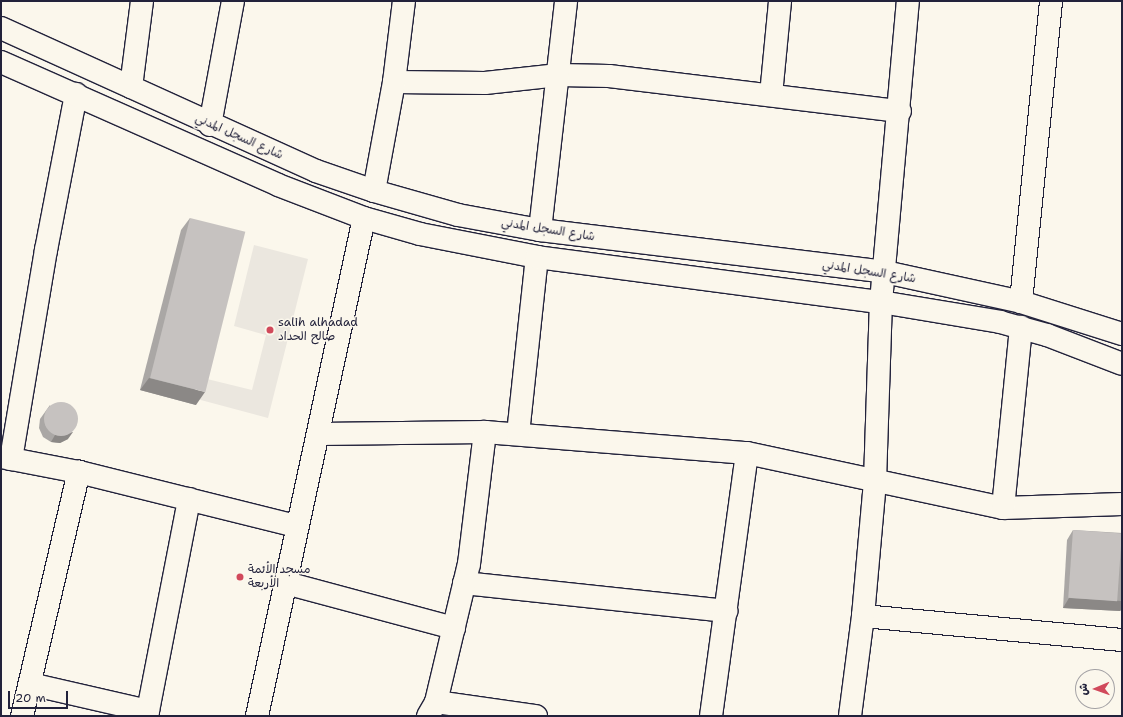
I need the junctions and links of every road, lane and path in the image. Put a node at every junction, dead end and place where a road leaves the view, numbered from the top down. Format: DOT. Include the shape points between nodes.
graph roads {
  1 [pos="142,1"];
  2 [pos="233,1"];
  3 [pos="404,1"];
  4 [pos="566,1"];
  5 [pos="780,1"];
  6 [pos="908,1"];
  7 [pos="1051,1"];
  8 [pos="1,28"];
  9 [pos="1,62"];
  10 [pos="559,75"];
  11 [pos="394,82"];
  12 [pos="131,87"];
  13 [pos="76,94"];
  14 [pos="771,94"];
  15 [pos="900,111"];
  16 [pos="210,125"];
  17 [pos="374,191"];
  18 [pos="364,218"];
  19 [pos="540,230"];
  20 [pos="537,257"];
  21 [pos="885,272"];
  22 [pos="882,302"];
  23 [pos="1021,302"];
  24 [pos="1021,327"];
  25 [pos="1122,334"];
  26 [pos="1122,364"];
  27 [pos="485,432"];
  28 [pos="318,434"];
  29 [pos="518,434"];
  30 [pos="747,452"];
  31 [pos="6,458"];
  32 [pos="79,472"];
  33 [pos="875,481"];
  34 [pos="189,499"];
  35 [pos="1122,504"];
  36 [pos="1003,508"];
  37 [pos="296,526"];
  38 [pos="286,583"];
  39 [pos="464,583"];
  40 [pos="727,611"];
  41 [pos="863,616"];
  42 [pos="454,628"];
  43 [pos="1122,640"];
  44 [pos="30,684"];
  45 [pos="432,709"];
  46 [pos="147,713"];
  47 [pos="22,716"];
  48 [pos="257,716"];
  49 [pos="536,716"];
  50 [pos="711,716"];
  51 [pos="850,716"];
  1 -- 12 [label="street"];
  2 -- 16 [label="street"];
  3 -- 11 [label="street"];
  4 -- 10 [label="street"];
  5 -- 14 [label="street"];
  6 -- 15 [label="street"];
  7 -- 23 [label="street"];
  8 -- 12 [label="street, شارع السجل المدني"];
  9 -- 13 [label="street"];
  10 -- 11 [label="street" via="484,83"];
  10 -- 14 [label="street" via="609,76"];
  10 -- 19 [label="street"];
  11 -- 17 [label="street"];
  12 -- 16 [label="street, شارع السجل المدني"];
  13 -- 18 [label="street" via="258,177"];
  13 -- 31 [label="street"];
  14 -- 15 [label="street"];
  15 -- 21 [label="street"];
  16 -- 17 [label="street, شارع السجل المدني" via="316,171"];
  17 -- 19 [label="street, شارع السجل المدني" via="458,215"];
  18 -- 20 [label="street" via="420,234"];
  18 -- 28 [label="street"];
  19 -- 21 [label="street, شارع السجل المدني"];
  20 -- 22 [label="street"];
  20 -- 29 [label="street"];
  21 -- 22 [label="street"];
  21 -- 23 [label="street, شارع السجل المدني"];
  22 -- 24 [label="street"];
  22 -- 33 [label="street"];
  23 -- 25 [label="street, شارع السجل المدني"];
  24 -- 26 [label="street"];
  24 -- 36 [label="street"];
  27 -- 28 [label="street"];
  27 -- 29 [label="street"];
  27 -- 39 [label="street" via="469,564"];
  28 -- 37 [label="street"];
  29 -- 30 [label="street"];
  30 -- 33 [label="street"];
  30 -- 40 [label="street"];
  31 -- 32 [label="street"];
  32 -- 34 [label="street"];
  32 -- 44 [label="street"];
  33 -- 36 [label="street"];
  33 -- 41 [label="street"];
  34 -- 37 [label="street"];
  34 -- 46 [label="street"];
  35 -- 36 [label="street"];
  37 -- 38 [label="street"];
  38 -- 42 [label="street"];
  38 -- 48 [label="street"];
  39 -- 40 [label="street"];
  39 -- 42 [label="street"];
  40 -- 50 [label="street"];
  41 -- 43 [label="street"];
  41 -- 51 [label="street"];
  42 -- 45 [label="street"];
  44 -- 46 [label="street"];
  44 -- 47 [label="street"];
  45 -- 49 [label="street"];
}
